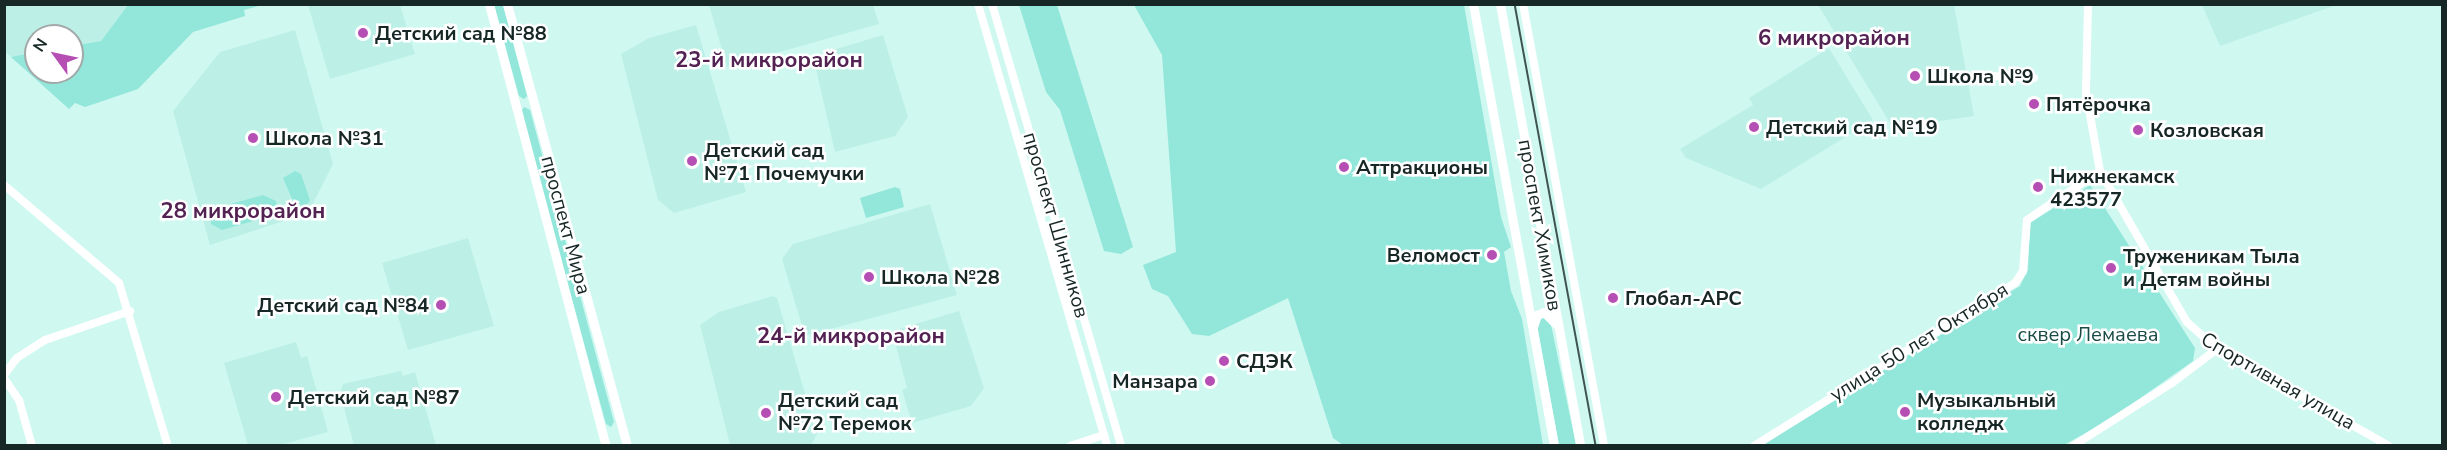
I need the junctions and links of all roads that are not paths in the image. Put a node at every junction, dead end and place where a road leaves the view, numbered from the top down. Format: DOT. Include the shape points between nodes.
graph roads {
  1 [pos="489,4"];
  2 [pos="507,4"];
  3 [pos="978,4"];
  4 [pos="992,4"];
  5 [pos="1473,4"];
  6 [pos="1500,4"];
  7 [pos="1523,4"];
  8 [pos="2088,4"];
  9 [pos="1990,76"];
  10 [pos="2034,78"];
  11 [pos="532,101"];
  12 [pos="514,106"];
  13 [pos="2100,171"];
  14 [pos="4,185"];
  15 [pos="130,311"];
  16 [pos="1558,327"];
  17 [pos="1533,330"];
  18 [pos="2217,349"];
  19 [pos="4,376"];
  20 [pos="624,435"];
  21 [pos="1104,435"];
  22 [pos="2371,435"];
  23 [pos="605,442"];
  24 [pos="32,446"];
  25 [pos="168,446"];
  26 [pos="627,446"];
  27 [pos="1070,446"];
  28 [pos="1107,446"];
  29 [pos="1121,446"];
  30 [pos="1554,446"];
  31 [pos="1580,446"];
  32 [pos="1604,446"];
  33 [pos="1754,446"];
  34 [pos="2073,446"];
  35 [pos="2368,446"];
  36 [pos="2389,446"];
  1 -- 12 [label="main road, проспект Мира"];
  2 -- 11 [label="main road, проспект Мира"];
  3 -- 21 [label="street, проспект Шинников"];
  4 -- 29 [label="street, проспект Шинников"];
  5 -- 17 [label="main road, проспект Химиков"];
  6 -- 16 [label="main road, проспект Химиков"];
  7 -- 32 [label="street"];
  8 -- 13 [label="street, Спортивная улица" via="2086,92"];
  9 -- 10 [label="street"];
  11 -- 12 [label="main road"];
  11 -- 20 [label="main road, проспект Мира"];
  12 -- 23 [label="main road, проспект Мира"];
  13 -- 18 [label="street, Спортивная улица" via="2187,322"];
  13 -- 33 [label="street, улица 50 лет Октября" via="2027,220 2023,271 2015,284"];
  14 -- 15 [label="street" via="116,279"];
  15 -- 19 [label="street" via="45,340 17,358"];
  15 -- 25 [label="street"];
  16 -- 17 [label="main road" via="1544,312 1537,315"];
  16 -- 31 [label="main road, проспект Химиков"];
  17 -- 30 [label="main road, проспект Химиков"];
  18 -- 22 [label="street, Спортивная улица"];
  18 -- 34 [label="street" via="2172,383"];
  19 -- 24 [label="street" via="19,400"];
  20 -- 23 [label="main road" via="614,430"];
  20 -- 26 [label="main road, проспект Мира"];
  21 -- 27 [label="street"];
  21 -- 28 [label="street, проспект Шинников"];
  22 -- 35 [label="street"];
  22 -- 36 [label="street, Спортивная улица"];
}
